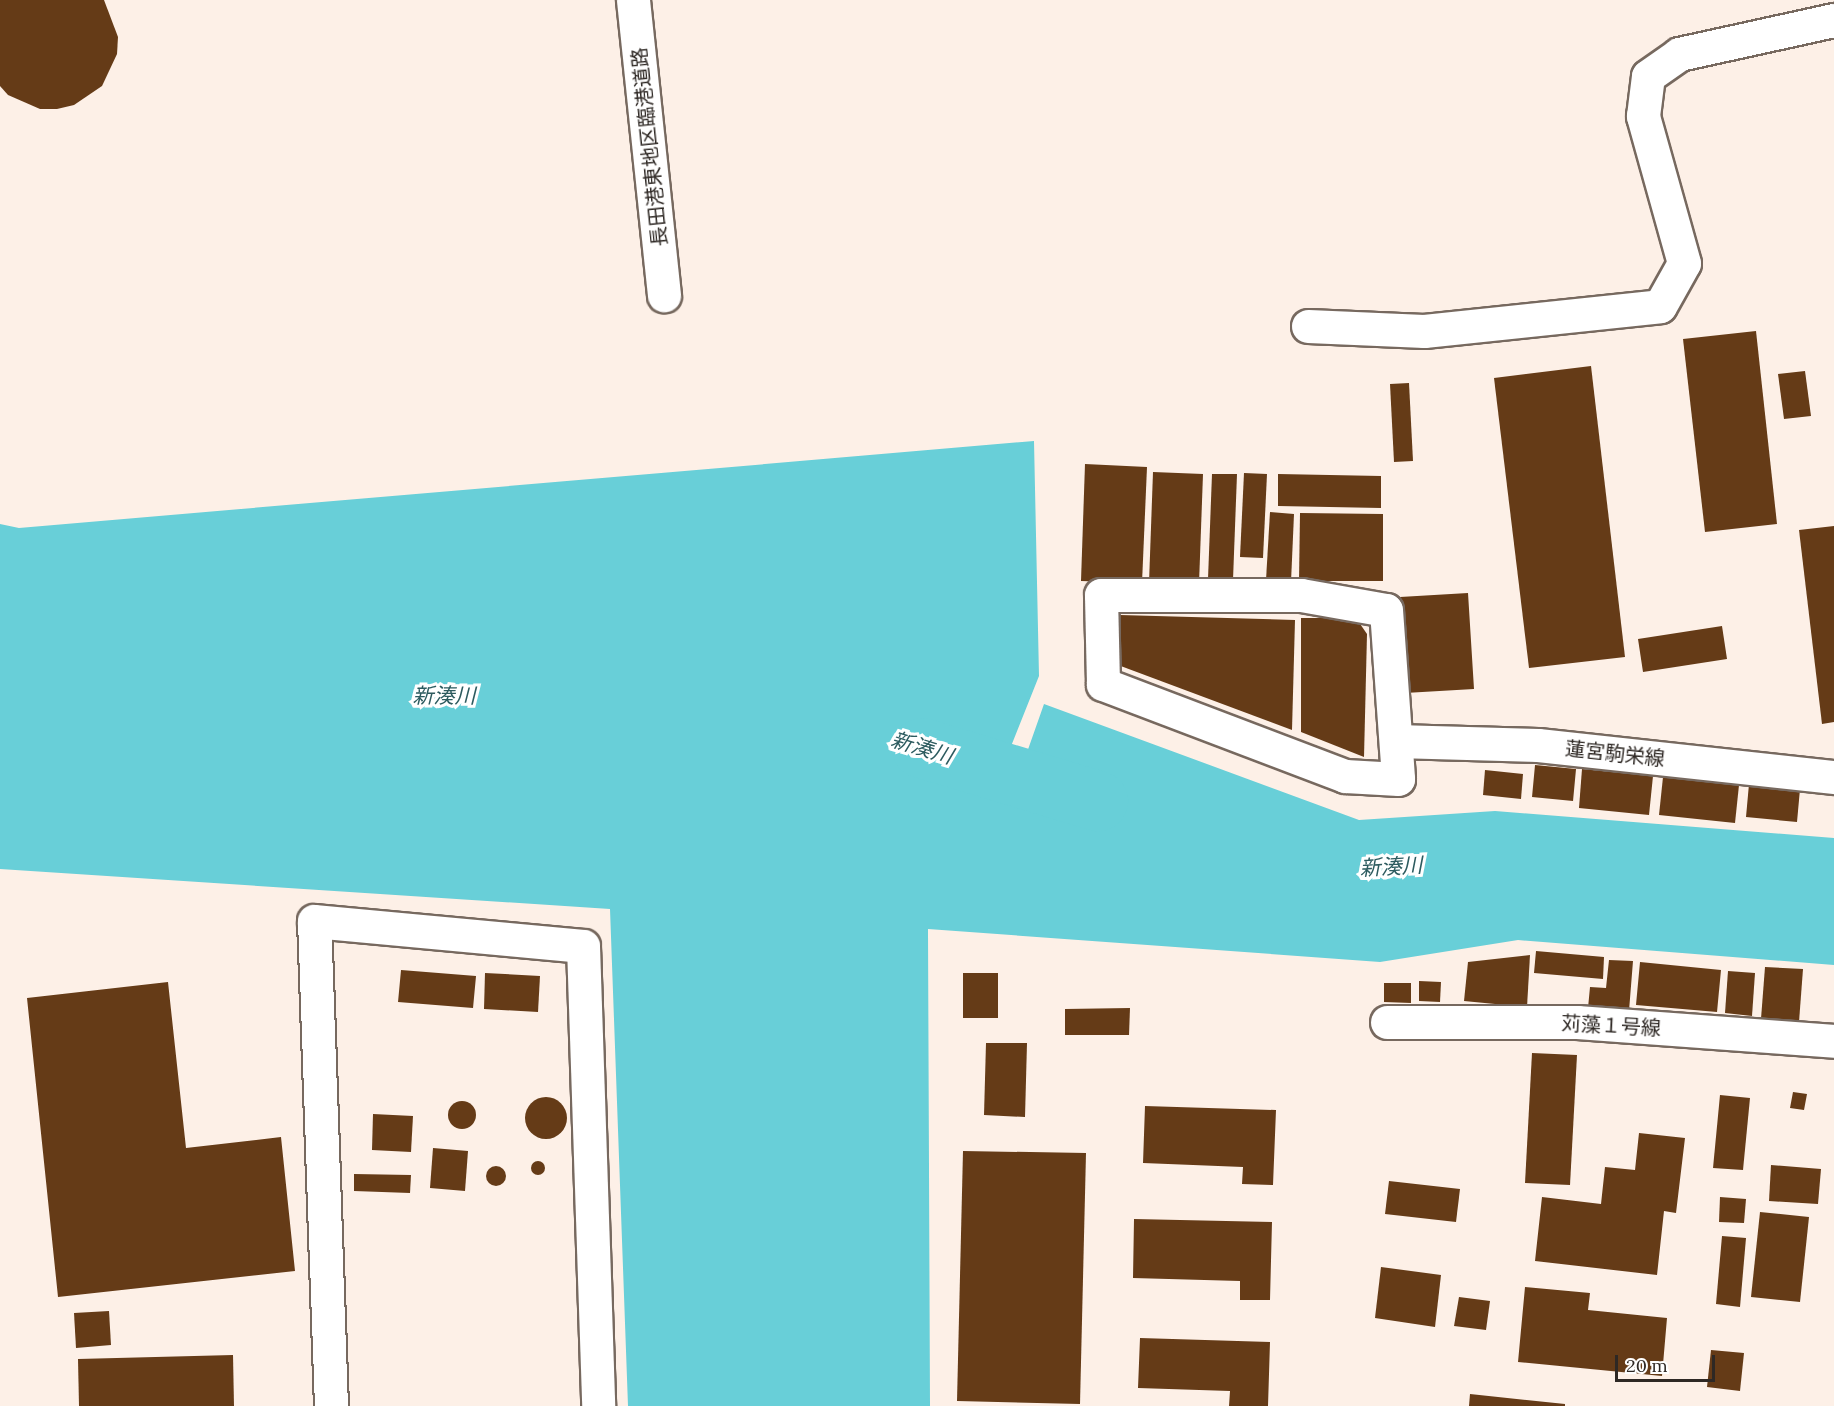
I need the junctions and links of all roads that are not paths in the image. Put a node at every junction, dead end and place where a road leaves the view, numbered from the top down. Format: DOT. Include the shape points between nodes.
graph roads {
  1 [pos="633,0"];
  2 [pos="1834,20"];
  3 [pos="664,295"];
  4 [pos="1308,326"];
  5 [pos="1396,741"];
  6 [pos="1834,777"];
  7 [pos="1387,1022"];
  8 [pos="1834,1041"];
  9 [pos="331,1406"];
  10 [pos="598,1406"];
  1 -- 3 [label="street, 長田港東地区臨港道路"];
  2 -- 4 [label="street" via="1679,54 1648,76 1642,116 1684,263 1660,306 1425,331"];
  5 -- 5 [label="street" via="1398,779 1345,776 1102,684 1101,595 1301,595 1386,610"];
  5 -- 6 [label="street, 蓮宮駒栄線" via="1538,745"];
  7 -- 8 [label="street, 苅藻１号線" via="1577,1022"];
  9 -- 10 [label="street" via="314,921 583,946"];
}
